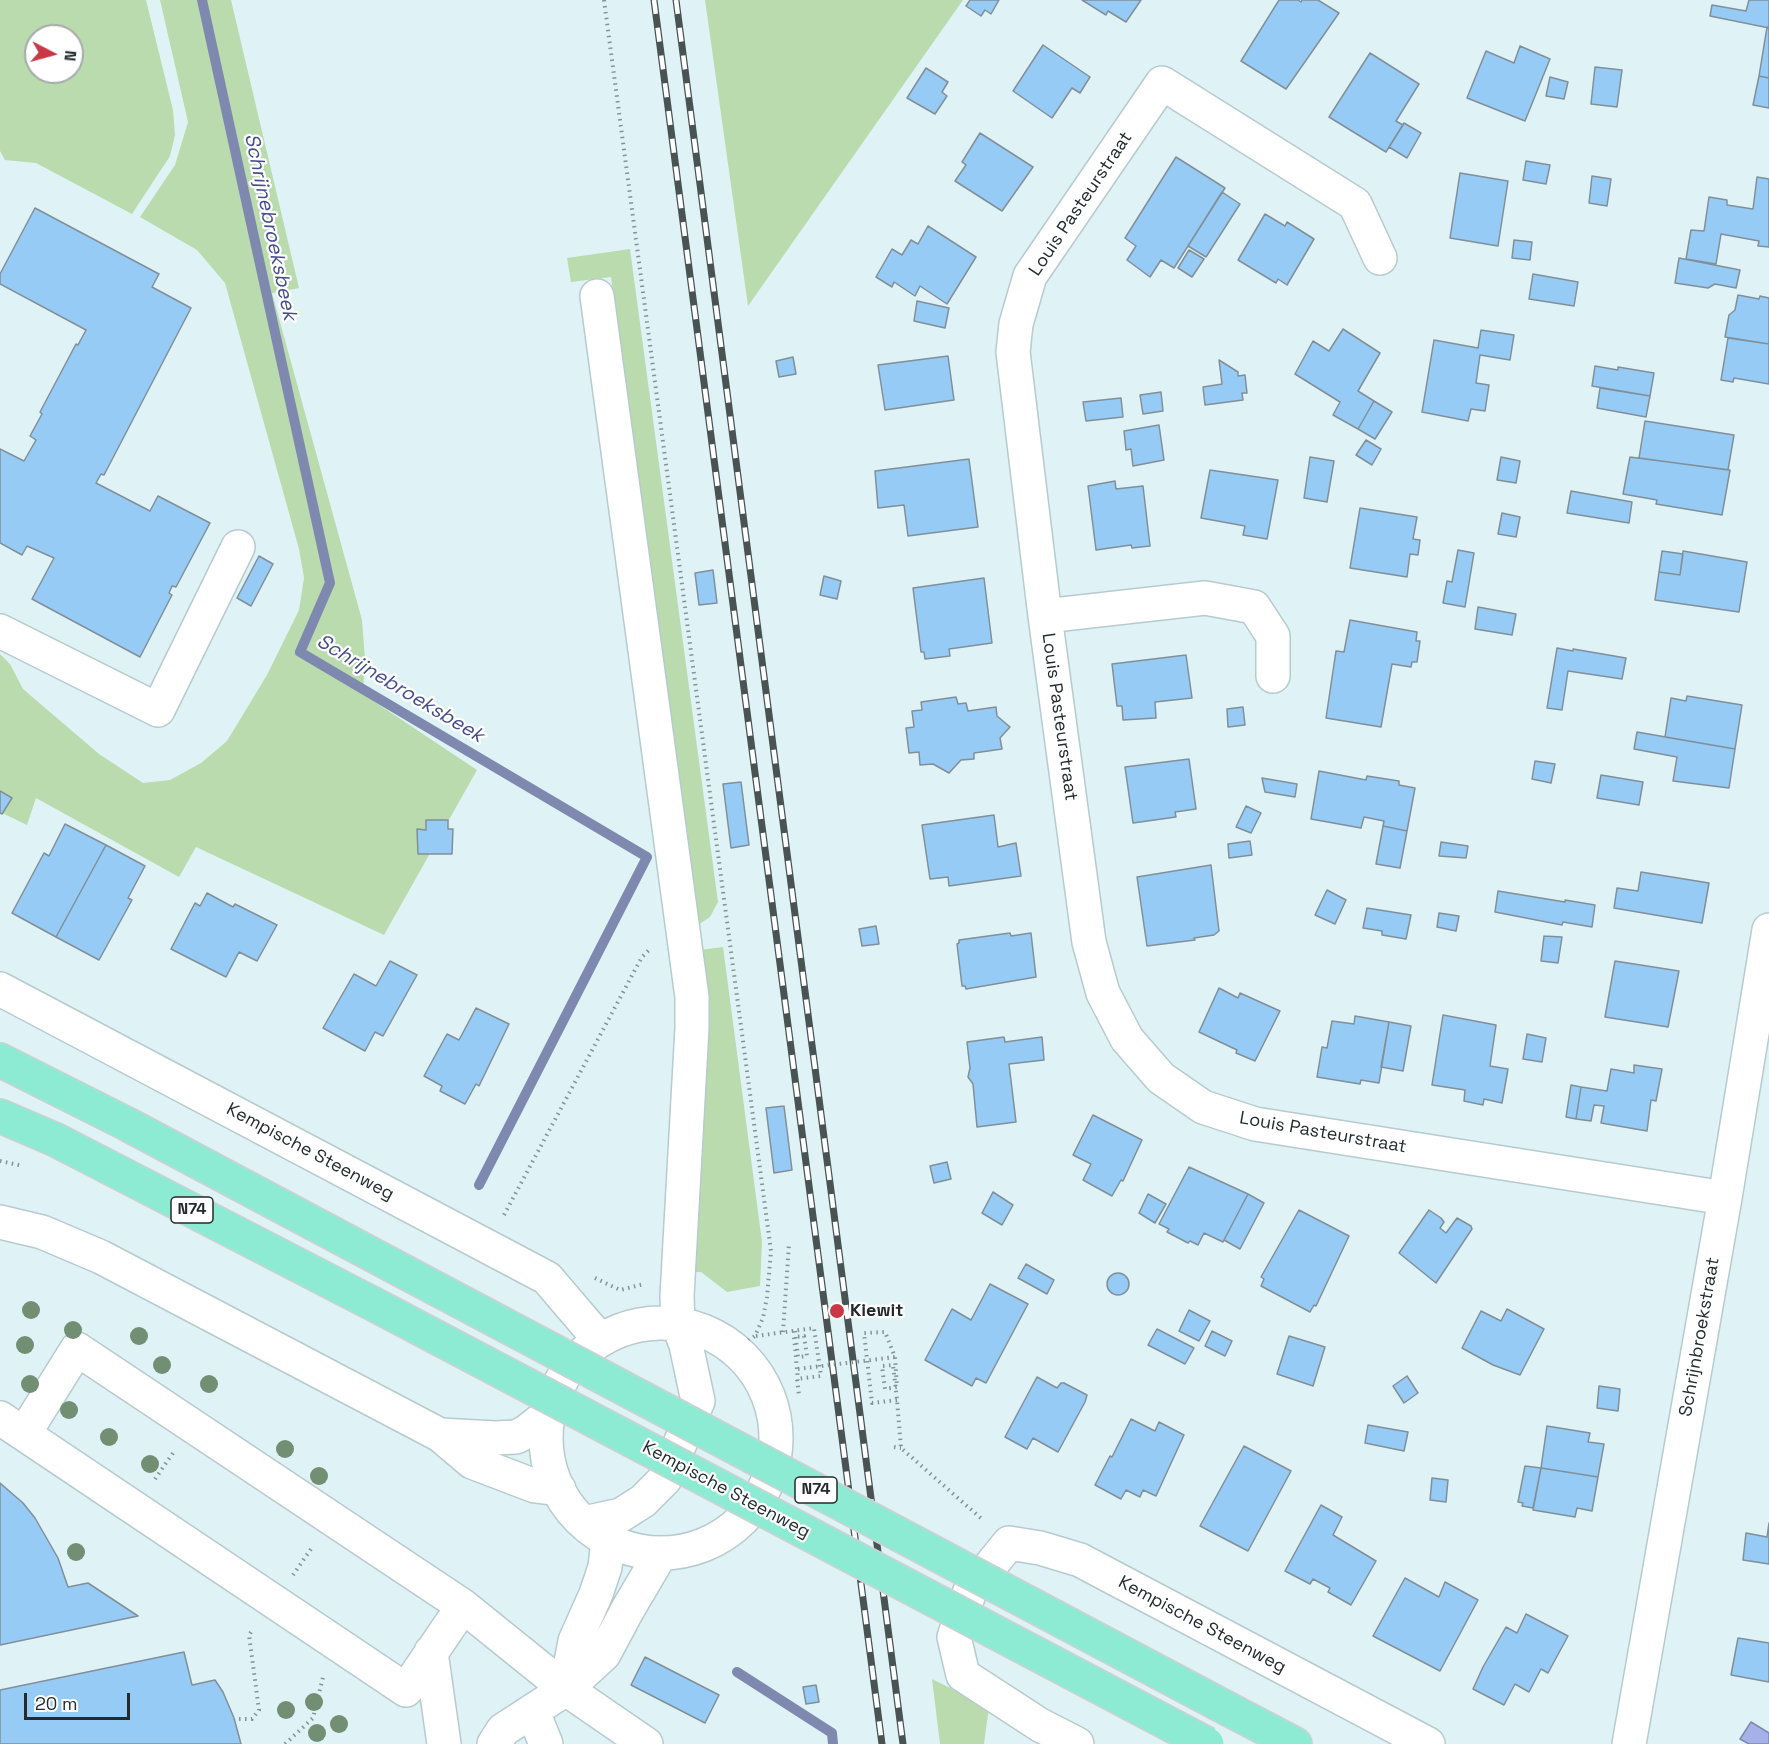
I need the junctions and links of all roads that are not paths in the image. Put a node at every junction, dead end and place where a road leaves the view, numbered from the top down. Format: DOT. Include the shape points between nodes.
graph roads {
  1 [pos="1380,258"];
  2 [pos="597,296"];
  3 [pos="238,547"];
  4 [pos="1045,616"];
  5 [pos="0,631"];
  6 [pos="1273,676"];
  7 [pos="1769,930"];
  8 [pos="0,988"];
  9 [pos="0,1060"];
  10 [pos="0,1116"];
  11 [pos="1725,1198"];
  12 [pos="0,1222"];
  13 [pos="678,1324"];
  14 [pos="600,1340"];
  15 [pos="549,1414"];
  16 [pos="12,1426"];
  17 [pos="440,1435"];
  18 [pos="559,1490"];
  19 [pos="596,1532"];
  20 [pos="662,1553"];
  21 [pos="463,1606"];
  22 [pos="431,1652"];
  23 [pos="566,1689"];
  24 [pos="533,1712"];
  25 [pos="444,1744"];
  26 [pos="494,1744"];
  27 [pos="540,1744"];
  28 [pos="546,1744"];
  29 [pos="646,1744"];
  30 [pos="1077,1744"];
  31 [pos="1207,1744"];
  32 [pos="1295,1744"];
  33 [pos="1428,1744"];
  34 [pos="1629,1744"];
  1 -- 4 [label="street, Louis Pasteurstraat" via="1355,204 1162,83 1030,276 1016,324 1013,352"];
  2 -- 13 [label="street" via="692,997"];
  3 -- 5 [label="street" via="158,710"];
  4 -- 6 [label="street, Louis Pasteurstraat" via="1205,598 1254,607 1273,636"];
  4 -- 11 [label="street, Louis Pasteurstraat" via="1089,942 1103,993 1127,1039 1161,1078 1203,1107 1255,1124"];
  7 -- 11 [label="street, Schrijnbroekstraat"];
  8 -- 14 [label="street, Kempische Steenweg" via="547,1278"];
  9 -- 32 [label="main road, N74, bridge"];
  10 -- 31 [label="main road, Kempische Steenweg / N74, bridge" via="56,1140 381,1308"];
  11 -- 34 [label="street, Schrijnbroekstraat"];
  12 -- 17 [label="street" via="42,1232 101,1257"];
  13 -- 14 [label="street" via="633,1326"];
  13 -- 19 [label="street" via="698,1401 665,1479 643,1501"];
  13 -- 20 [label="street" via="745,1343 774,1418 775,1453 765,1487 745,1517 718,1538 689,1549"];
  14 -- 15 [label="street" via="580,1356 562,1379"];
  15 -- 17 [label="street" via="516,1437"];
  15 -- 18 [label="street" via="547,1450"];
  16 -- 21 [label="street" via="77,1349"];
  16 -- 22 [label="street" via="406,1690"];
  17 -- 18 [label="street" via="472,1462 535,1486"];
  18 -- 19 [label="street"];
  19 -- 20 [label="street" via="626,1547"];
  19 -- 23 [label="street" via="605,1567 575,1641"];
  20 -- 23 [label="street" via="604,1654"];
  21 -- 22 [label="street"];
  21 -- 23 [label="street"];
  22 -- 25 [label="street"];
  23 -- 24 [label="street"];
  23 -- 29 [label="street"];
  24 -- 26 [label="street" via="503,1730"];
  24 -- 27 [label="street"];
  24 -- 28 [label="street"];
  30 -- 33 [label="street, Kempische Steenweg" via="963,1675 954,1636 970,1591 1009,1543 1080,1560"];
}
